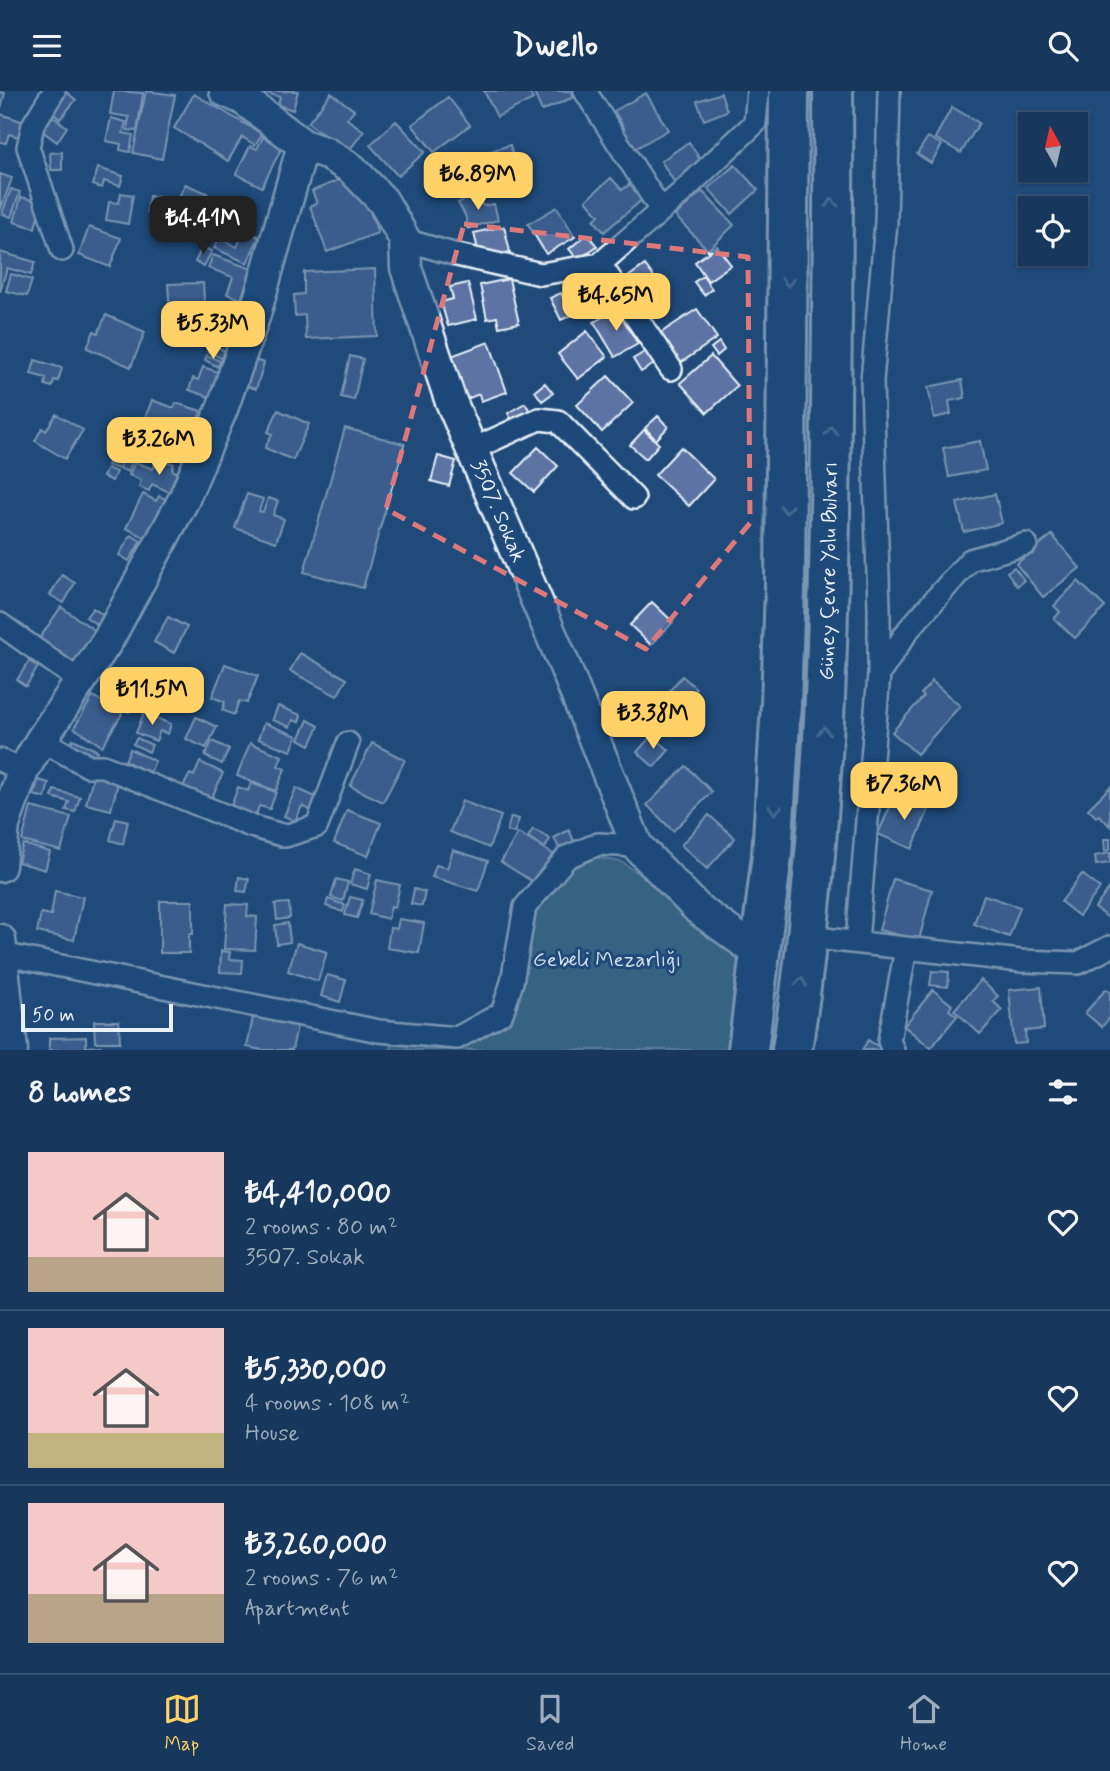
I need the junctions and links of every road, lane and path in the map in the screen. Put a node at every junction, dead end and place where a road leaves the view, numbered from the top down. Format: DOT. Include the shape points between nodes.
graph roads {
  1 [pos="54,91"];
  2 [pos="585,91"];
  3 [pos="758,91"];
  4 [pos="789,91"];
  5 [pos="833,91"];
  6 [pos="889,91"];
  7 [pos="238,94"];
  8 [pos="303,145"];
  9 [pos="661,210"];
  10 [pos="405,240"];
  11 [pos="62,250"];
  12 [pos="600,264"];
  13 [pos="671,369"];
  14 [pos="471,450"];
  15 [pos="634,498"];
  16 [pos="1026,544"];
  17 [pos="0,624"];
  18 [pos="879,674"];
  19 [pos="80,681"];
  20 [pos="41,740"];
  21 [pos="348,743"];
  22 [pos="12,766"];
  23 [pos="2,828"];
  24 [pos="637,846"];
  25 [pos="0,866"];
  26 [pos="807,937"];
  27 [pos="857,942"];
  28 [pos="1,947"];
  29 [pos="1110,947"];
  30 [pos="906,949"];
  31 [pos="760,954"];
  32 [pos="12,1050"];
  33 [pos="748,1050"];
  34 [pos="792,1050"];
  35 [pos="893,1050"];
  1 -- 11 [label="street" via="33,125 27,147"];
  2 -- 9 [label="street"];
  3 -- 9 [label="street" via="755,123"];
  4 -- 31 [label="highway, Güney Çevre Yolu Bulvarı, one-way" via="785,588 772,855"];
  26 -- 5 [label="highway, Güney Çevre Yolu Bulvarı, one-way" via="826,702"];
  6 -- 18 [label="street" via="886,222 872,381"];
  7 -- 8 [label="main road, 3507. Sokak"];
  8 -- 10 [label="main road, 3507. Sokak" via="352,169 383,201"];
  8 -- 19 [label="main road" via="255,314 222,409 183,501 108,640"];
  9 -- 12 [label="street"];
  10 -- 12 [label="street" via="541,274"];
  10 -- 14 [label="main road, 3507. Sokak" via="406,268"];
  12 -- 13 [label="street"];
  14 -- 15 [label="street" via="539,419 558,421"];
  14 -- 24 [label="main road, 3507. Sokak"];
  16 -- 18 [label="street" via="970,560 909,629"];
  17 -- 19 [label="street"];
  18 -- 27 [label="street"];
  19 -- 20 [label="main road"];
  20 -- 21 [label="street" via="88,766 103,766 285,836 317,826"];
  20 -- 22 [label="main road"];
  22 -- 23 [label="main road"];
  23 -- 25 [label="main road"];
  24 -- 28 [label="street" via="598,843 567,857 525,907 502,1013 457,1038 379,1031"];
  24 -- 31 [label="main road, 3507. Sokak" via="698,909"];
  26 -- 27 [label="street"];
  34 -- 26 [label="highway, Güney Çevre Yolu Bulvarı, one-way"];
  27 -- 30 [label="street"];
  28 -- 32 [label="main road"];
  29 -- 30 [label="street" via="1078,963"];
  30 -- 35 [label="street" via="889,1041"];
  31 -- 33 [label="highway, Güney Çevre Yolu Bulvarı"];
}
